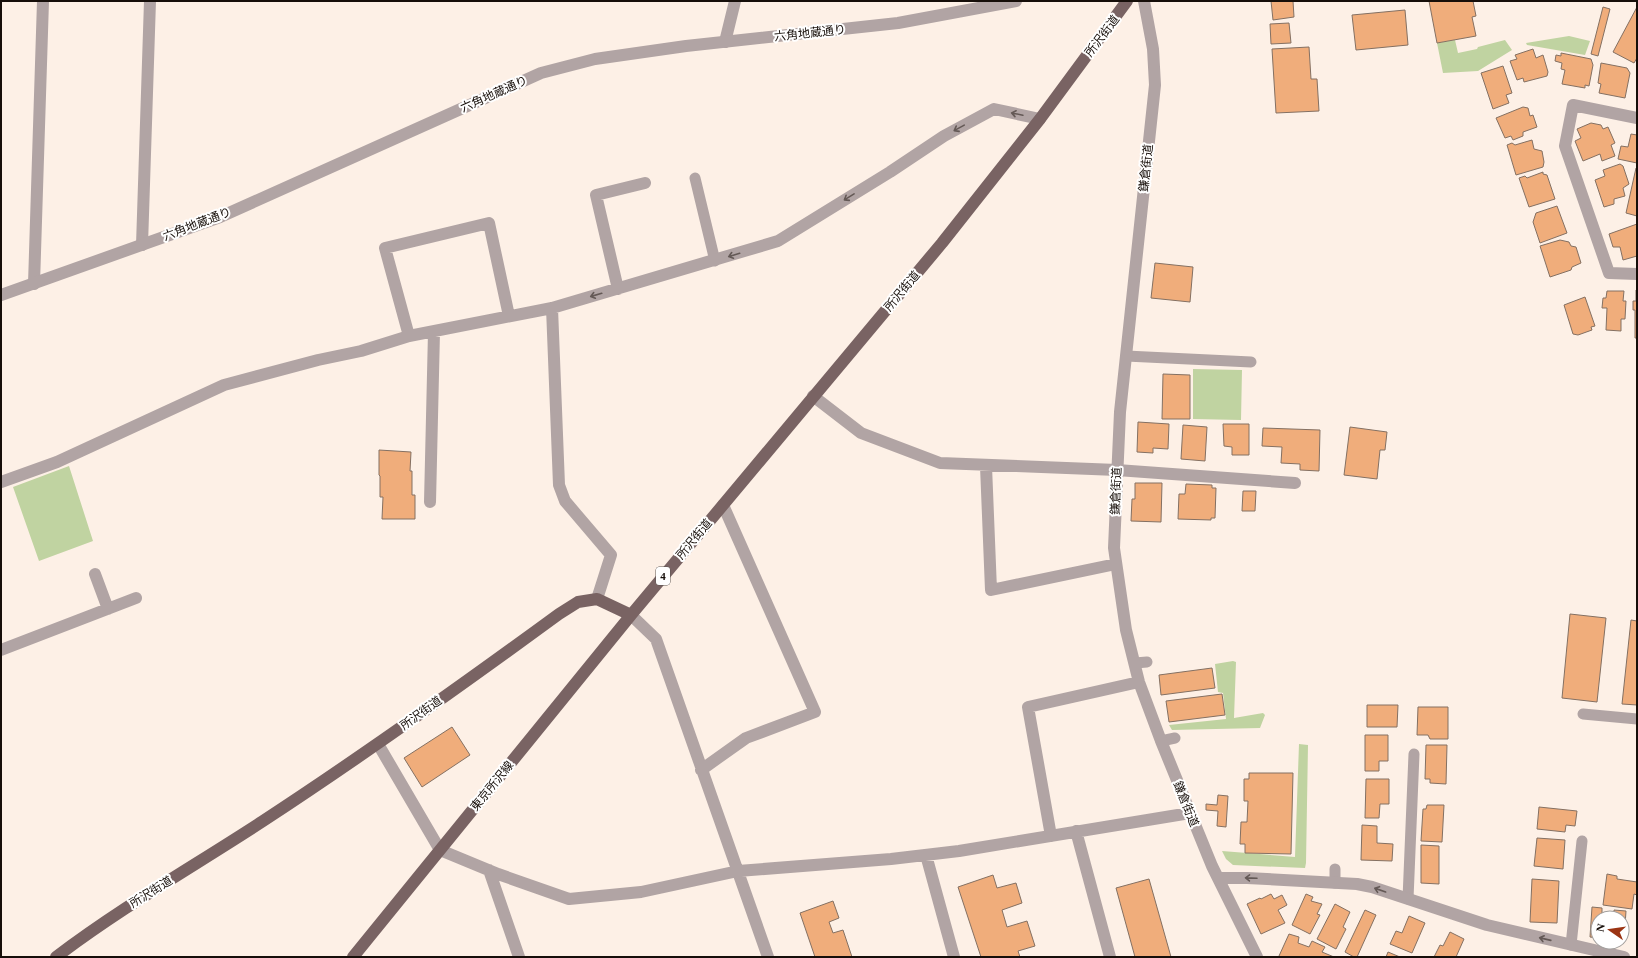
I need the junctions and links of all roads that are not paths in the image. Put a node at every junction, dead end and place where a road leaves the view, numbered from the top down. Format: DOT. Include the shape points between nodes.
graph roads {
  1 [pos="43,1"];
  2 [pos="150,1"];
  3 [pos="735,1"];
  4 [pos="1016,1"];
  5 [pos="1128,1"];
  6 [pos="1144,1"];
  7 [pos="725,42"];
  8 [pos="1637,118"];
  9 [pos="1040,119"];
  10 [pos="695,178"];
  11 [pos="645,183"];
  12 [pos="142,245"];
  13 [pos="715,261"];
  14 [pos="1637,274"];
  15 [pos="34,284"];
  16 [pos="618,289"];
  17 [pos="1,295"];
  18 [pos="552,308"];
  19 [pos="509,316"];
  20 [pos="434,332"];
  21 [pos="409,336"];
  22 [pos="1126,356"];
  23 [pos="1251,362"];
  24 [pos="813,396"];
  25 [pos="986,466"];
  26 [pos="1117,470"];
  27 [pos="1,482"];
  28 [pos="1295,483"];
  29 [pos="430,502"];
  30 [pos="723,504"];
  31 [pos="1116,564"];
  32 [pos="95,574"];
  33 [pos="136,598"];
  34 [pos="597,599"];
  35 [pos="108,609"];
  36 [pos="631,615"];
  37 [pos="1,650"];
  38 [pos="1147,662"];
  39 [pos="1135,663"];
  40 [pos="1140,682"];
  41 [pos="1583,714"];
  42 [pos="1637,718"];
  43 [pos="1175,738"];
  44 [pos="1161,741"];
  45 [pos="378,744"];
  46 [pos="1414,754"];
  47 [pos="701,770"];
  48 [pos="1190,813"];
  49 [pos="1076,831"];
  50 [pos="1051,836"];
  51 [pos="1582,841"];
  52 [pos="440,850"];
  53 [pos="926,855"];
  54 [pos="1335,869"];
  55 [pos="488,870"];
  56 [pos="738,871"];
  57 [pos="1218,878"];
  58 [pos="1334,883"];
  59 [pos="1408,899"];
  60 [pos="1571,945"];
  61 [pos="56,957"];
  62 [pos="353,957"];
  63 [pos="519,957"];
  64 [pos="768,957"];
  65 [pos="954,957"];
  66 [pos="1110,957"];
  67 [pos="1257,957"];
  68 [pos="1624,957"];
  1 -- 15 [label="street"];
  2 -- 12 [label="street"];
  3 -- 7 [label="street"];
  4 -- 7 [label="street, 六角地蔵通り" via="898,23"];
  5 -- 9 [label="main road, 所沢街道 / 4"];
  6 -- 22 [label="street, 鎌倉街道" via="1154,49 1155,85"];
  7 -- 12 [label="street, 六角地蔵通り" via="595,58 541,73 220,217"];
  8 -- 14 [label="street" via="1573,105 1565,146 1609,273"];
  9 -- 13 [label="street, one-way" via="994,109 944,136 778,242"];
  9 -- 24 [label="main road, 所沢街道 / 4" via="942,243"];
  10 -- 13 [label="lane"];
  11 -- 16 [label="street" via="596,196"];
  12 -- 15 [label="street, 六角地蔵通り"];
  13 -- 16 [label="street"];
  15 -- 17 [label="street, 六角地蔵通り"];
  16 -- 18 [label="street, one-way"];
  18 -- 19 [label="street"];
  18 -- 34 [label="street" via="559,485 566,501 611,555"];
  19 -- 20 [label="street"];
  19 -- 21 [label="street" via="488,223 386,248"];
  20 -- 21 [label="street"];
  20 -- 29 [label="street"];
  21 -- 27 [label="street" via="224,385 64,459"];
  22 -- 23 [label="lane"];
  22 -- 26 [label="street, 鎌倉街道"];
  24 -- 25 [label="street" via="861,433 940,464"];
  24 -- 30 [label="main road, 所沢街道 / 4"];
  25 -- 26 [label="street"];
  25 -- 31 [label="street" via="991,590"];
  26 -- 28 [label="street"];
  26 -- 31 [label="street, 鎌倉街道" via="1114,548"];
  30 -- 36 [label="main road, 所沢街道 / 4"];
  30 -- 47 [label="street" via="814,712 746,738"];
  31 -- 39 [label="street, 鎌倉街道" via="1126,630"];
  32 -- 35 [label="street"];
  33 -- 35 [label="street"];
  34 -- 36 [label="main road"];
  34 -- 45 [label="main road, 所沢街道" via="578,602 559,614"];
  35 -- 37 [label="street"];
  36 -- 47 [label="street" via="656,639"];
  36 -- 52 [label="main road, 東京所沢線 / 4"];
  38 -- 39 [label="lane"];
  39 -- 40 [label="street, 鎌倉街道"];
  40 -- 44 [label="street, 鎌倉街道"];
  40 -- 50 [label="street" via="1028,707"];
  41 -- 42 [label="lane"];
  43 -- 44 [label="lane"];
  44 -- 48 [label="street, 鎌倉街道"];
  45 -- 52 [label="street"];
  45 -- 61 [label="main road, 所沢街道" via="262,822 91,930"];
  46 -- 59 [label="lane"];
  47 -- 56 [label="street"];
  48 -- 49 [label="street"];
  48 -- 57 [label="street, 鎌倉街道"];
  49 -- 50 [label="street"];
  49 -- 66 [label="street"];
  50 -- 53 [label="street"];
  51 -- 60 [label="lane"];
  52 -- 55 [label="street"];
  52 -- 62 [label="main road, 東京所沢線 / 4"];
  53 -- 56 [label="street"];
  53 -- 65 [label="street"];
  54 -- 58 [label="lane"];
  55 -- 56 [label="street" via="569,899 641,892"];
  55 -- 63 [label="street"];
  56 -- 64 [label="street"];
  58 -- 57 [label="street, one-way"];
  57 -- 67 [label="street, 鎌倉街道"];
  59 -- 58 [label="street, one-way" via="1372,887"];
  60 -- 59 [label="street, one-way" via="1487,925"];
  60 -- 68 [label="street"];
}
